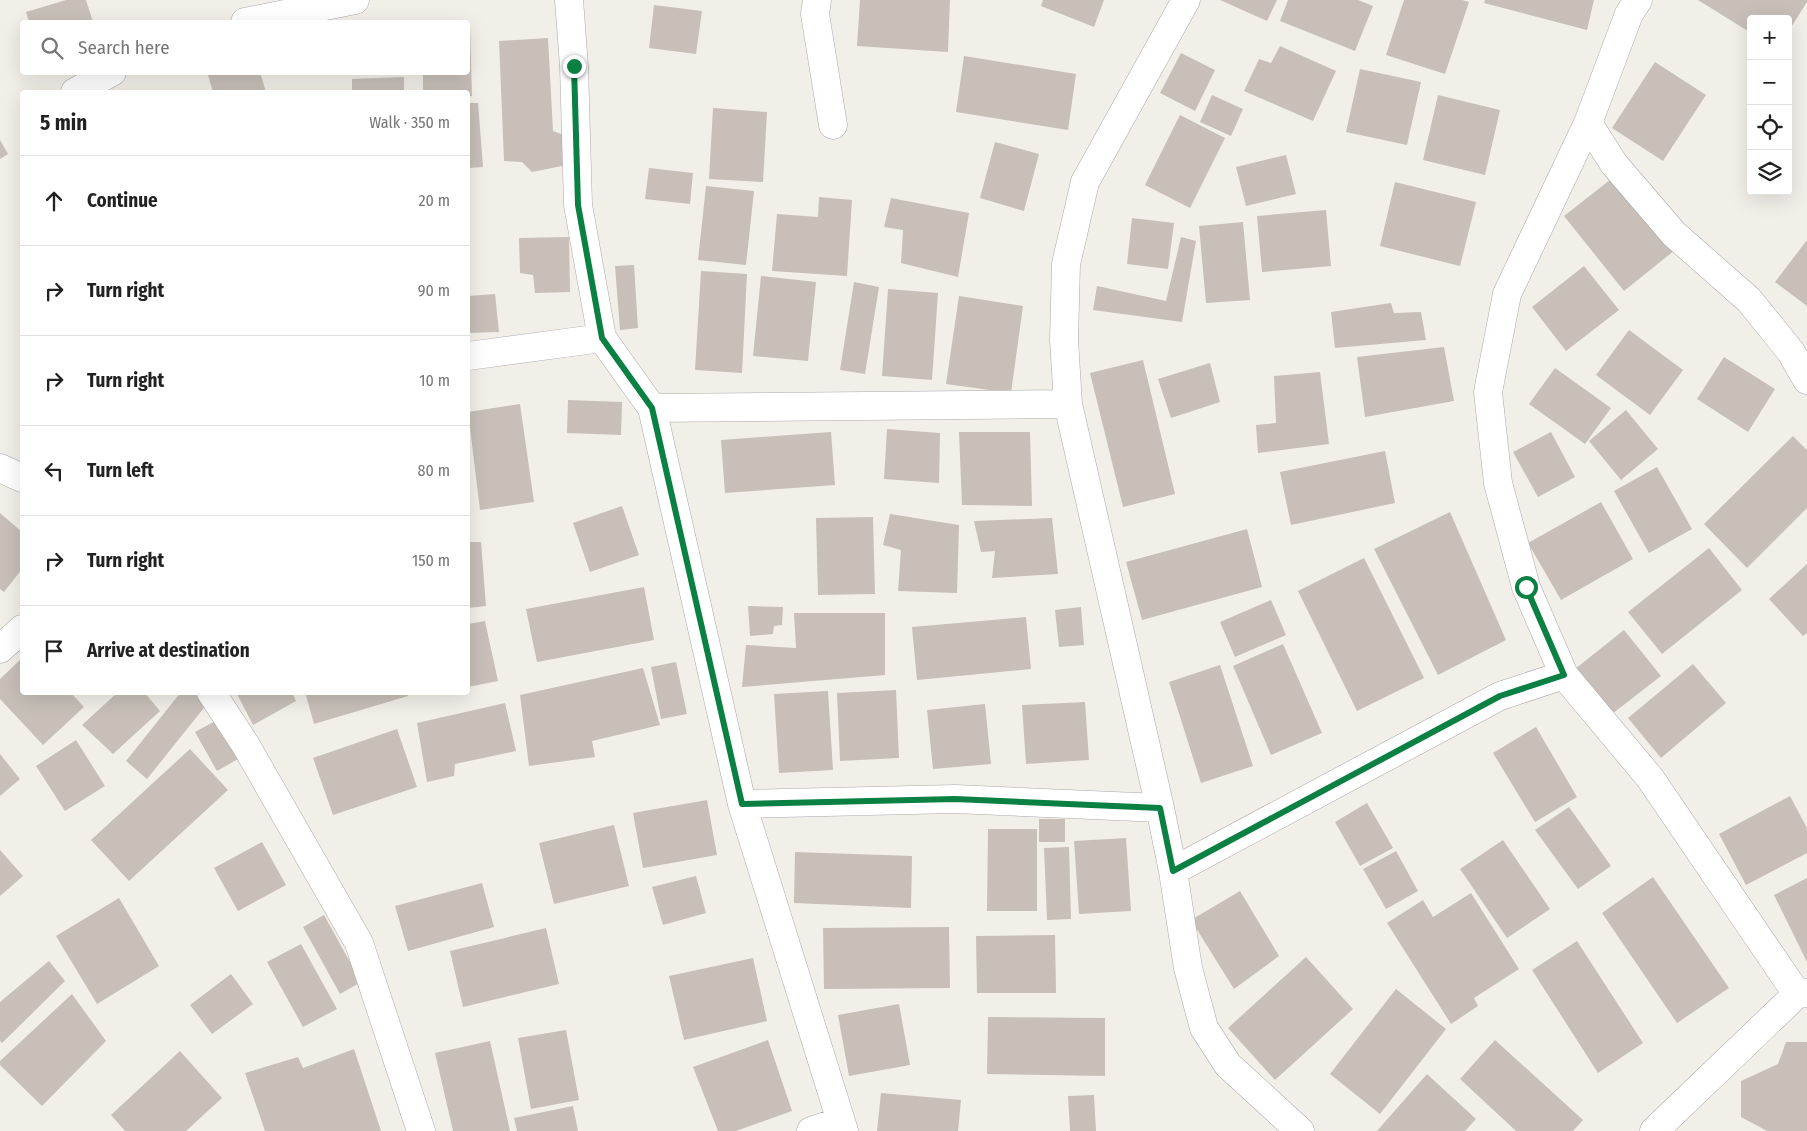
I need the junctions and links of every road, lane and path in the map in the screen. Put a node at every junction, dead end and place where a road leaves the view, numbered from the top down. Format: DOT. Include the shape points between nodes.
graph roads {
  1 [pos="355,0"];
  2 [pos="569,0"];
  3 [pos="817,0"];
  4 [pos="1186,0"];
  5 [pos="1638,0"];
  6 [pos="255,20"];
  7 [pos="106,75"];
  8 [pos="79,90"];
  9 [pos="1588,123"];
  10 [pos="833,125"];
  11 [pos="602,338"];
  12 [pos="470,356"];
  13 [pos="1807,380"];
  14 [pos="1068,404"];
  15 [pos="652,408"];
  16 [pos="0,468"];
  17 [pos="20,477"];
  18 [pos="20,631"];
  19 [pos="0,649"];
  20 [pos="1564,675"];
  21 [pos="214,695"];
  22 [pos="742,804"];
  23 [pos="1160,808"];
  24 [pos="1173,871"];
  25 [pos="1802,994"];
  26 [pos="842,1126"];
  27 [pos="421,1131"];
  28 [pos="812,1131"];
  29 [pos="1300,1131"];
  30 [pos="1654,1131"];
  1 -- 6 [label="street"];
  2 -- 11 [label="street" via="578,205"];
  3 -- 10 [label="street" via="815,14"];
  4 -- 14 [label="street" via="1085,182 1066,264 1064,340"];
  5 -- 9 [label="street" via="1629,14"];
  7 -- 8 [label="street"];
  9 -- 13 [label="street" via="1614,164 1674,234 1750,300 1791,352"];
  9 -- 20 [label="street" via="1507,294 1488,392 1500,492 1526,587"];
  11 -- 12 [label="street"];
  11 -- 15 [label="street"];
  14 -- 15 [label="street"];
  14 -- 23 [label="street"];
  15 -- 22 [label="street"];
  16 -- 17 [label="street"];
  18 -- 19 [label="street"];
  20 -- 24 [label="street" via="1500,696"];
  20 -- 25 [label="street" via="1650,778"];
  21 -- 27 [label="street" via="359,943"];
  22 -- 23 [label="street" via="955,799"];
  22 -- 26 [label="street"];
  23 -- 24 [label="street"];
  24 -- 29 [label="street" via="1188,968 1204,1028 1228,1065"];
  25 -- 30 [label="street"];
  26 -- 28 [label="street"];
}
